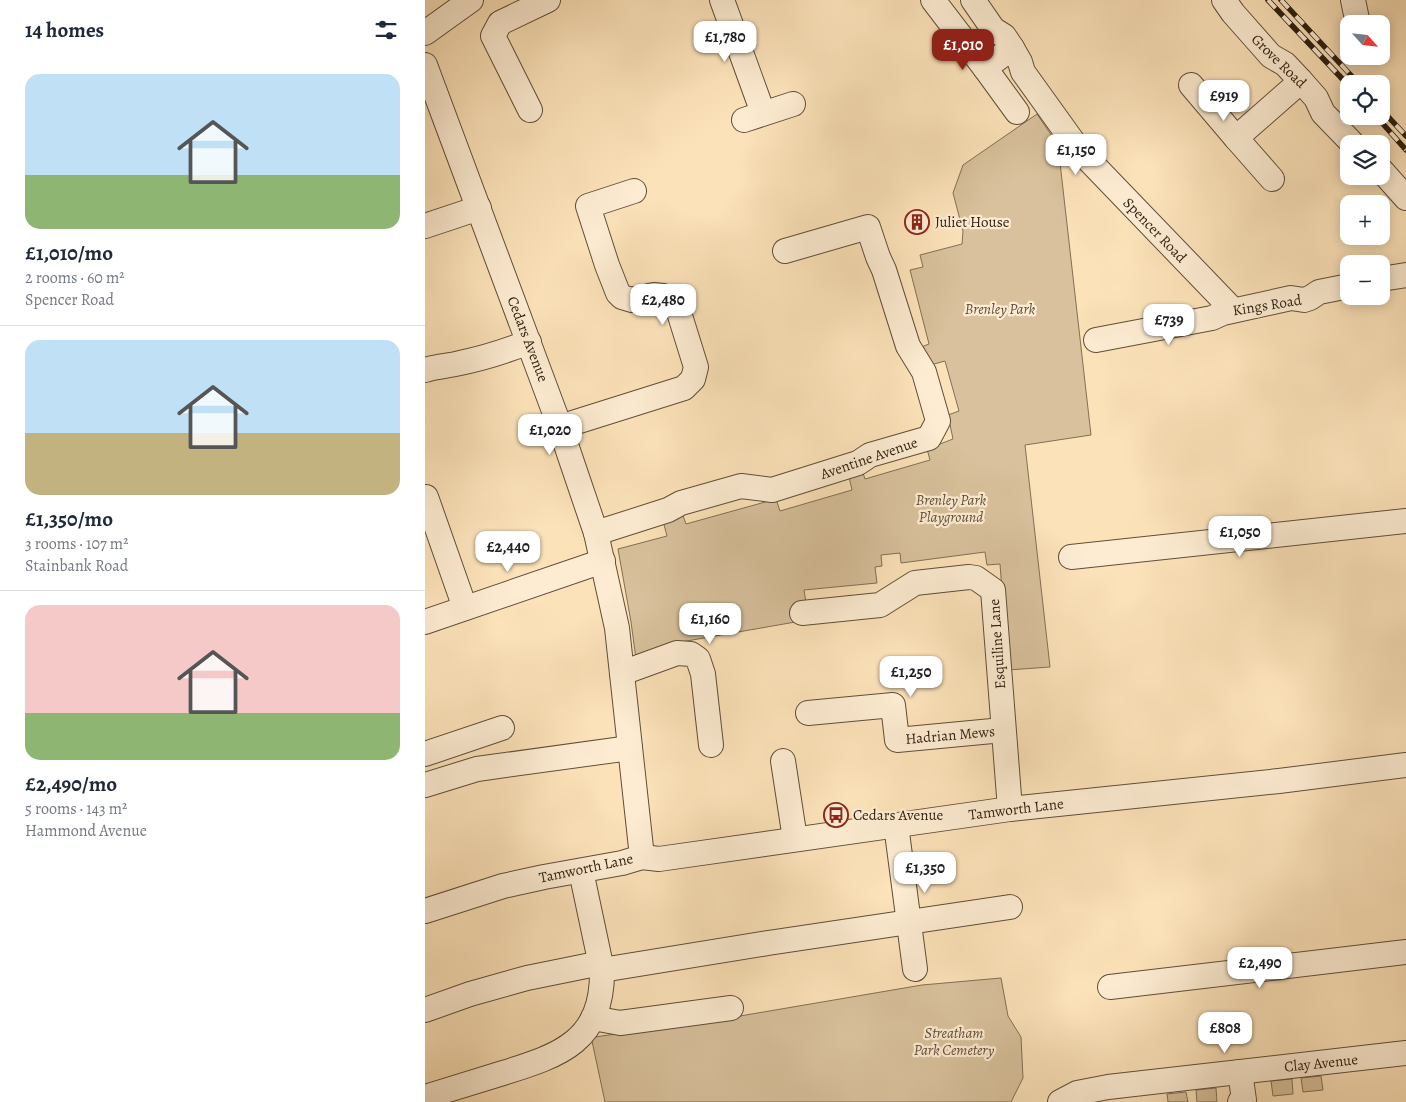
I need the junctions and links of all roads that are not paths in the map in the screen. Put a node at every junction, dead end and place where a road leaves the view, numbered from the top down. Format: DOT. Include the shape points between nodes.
graph roads {
  1 [pos="471,0"];
  2 [pos="548,0"];
  3 [pos="723,0"];
  4 [pos="933,0"];
  5 [pos="973,0"];
  6 [pos="1224,0"];
  7 [pos="1353,0"];
  8 [pos="1356,15"];
  9 [pos="425,33"];
  10 [pos="1012,48"];
  11 [pos="425,65"];
  12 [pos="985,68"];
  13 [pos="1301,81"];
  14 [pos="1191,85"];
  15 [pos="793,104"];
  16 [pos="530,110"];
  17 [pos="1017,112"];
  18 [pos="1344,135"];
  19 [pos="1237,138"];
  20 [pos="1272,179"];
  21 [pos="1390,180"];
  22 [pos="634,191"];
  23 [pos="1406,198"];
  24 [pos="479,208"];
  25 [pos="425,226"];
  26 [pos="785,251"];
  27 [pos="1406,275"];
  28 [pos="1390,278"];
  29 [pos="1340,288"];
  30 [pos="1233,310"];
  31 [pos="1096,340"];
  32 [pos="529,342"];
  33 [pos="425,370"];
  34 [pos="560,426"];
  35 [pos="426,496"];
  36 [pos="1406,522"];
  37 [pos="596,533"];
  38 [pos="1071,557"];
  39 [pos="603,561"];
  40 [pos="465,608"];
  41 [pos="802,613"];
  42 [pos="425,622"];
  43 [pos="622,673"];
  44 [pos="808,713"];
  45 [pos="503,728"];
  46 [pos="1003,730"];
  47 [pos="711,745"];
  48 [pos="630,748"];
  49 [pos="425,754"];
  50 [pos="783,761"];
  51 [pos="1406,765"];
  52 [pos="425,785"];
  53 [pos="1010,809"];
  54 [pos="895,825"];
  55 [pos="795,840"];
  56 [pos="642,857"];
  57 [pos="581,871"];
  58 [pos="1010,907"];
  59 [pos="425,911"];
  60 [pos="909,922"];
  61 [pos="1406,952"];
  62 [pos="601,967"];
  63 [pos="915,969"];
  64 [pos="1110,987"];
  65 [pos="731,1008"];
  66 [pos="425,1010"];
  67 [pos="593,1018"];
  68 [pos="1406,1054"];
  69 [pos="1240,1072"];
  70 [pos="425,1097"];
  71 [pos="1244,1101"];
  72 [pos="1060,1102"];
  1 -- 9 [label="street"];
  2 -- 16 [label="street" via="500,23 493,36"];
  3 -- 15 [label="street" via="753,117"];
  4 -- 12 [label="street"];
  5 -- 10 [label="street, Spencer Road" via="993,29 1004,36"];
  6 -- 13 [label="street, Grove Road" via="1271,56 1285,64"];
  7 -- 8 [label="street"];
  10 -- 12 [label="street"];
  10 -- 30 [label="street, Spencer Road" via="1023,72 1079,150"];
  11 -- 24 [label="street, Cedars Avenue"];
  12 -- 17 [label="street"];
  13 -- 18 [label="street, Grove Road" via="1316,98 1323,114"];
  13 -- 19 [label="street"];
  14 -- 19 [label="street"];
  19 -- 20 [label="street"];
  21 -- 23 [label="street"];
  22 -- 34 [label="street" via="588,206 607,265 622,297 632,300 658,295 673,301 695,361 696,373 684,388"];
  24 -- 25 [label="street"];
  24 -- 32 [label="street, Cedars Avenue"];
  26 -- 37 [label="street, Aventine Avenue" via="868,227 908,346 923,372 938,421 929,438 870,454 858,463 772,490 741,486"];
  27 -- 28 [label="street"];
  29 -- 30 [label="street, Kings Road" via="1319,292 1304,300 1291,298"];
  30 -- 31 [label="street, Kings Road" via="1211,318"];
  32 -- 33 [label="street" via="474,360"];
  32 -- 34 [label="street, Cedars Avenue"];
  34 -- 37 [label="street, Cedars Avenue"];
  35 -- 40 [label="street"];
  36 -- 38 [label="street"];
  37 -- 39 [label="street, Cedars Avenue"];
  39 -- 40 [label="street"];
  39 -- 43 [label="street, Cedars Avenue" via="617,628"];
  40 -- 42 [label="street"];
  41 -- 46 [label="street, Esquiline Lane" via="880,605 915,583 976,578 993,590"];
  43 -- 47 [label="street" via="677,653 694,656 702,669"];
  43 -- 48 [label="street, Cedars Avenue"];
  44 -- 46 [label="street, Hadrian Mews" via="893,705 897,740"];
  45 -- 49 [label="street"];
  46 -- 53 [label="street, Esquiline Lane"];
  48 -- 52 [label="street" via="477,770"];
  48 -- 56 [label="street, Cedars Avenue"];
  50 -- 55 [label="street"];
  51 -- 53 [label="street, Tamworth Lane"];
  53 -- 54 [label="street, Tamworth Lane"];
  54 -- 55 [label="street, Tamworth Lane"];
  54 -- 60 [label="street"];
  55 -- 56 [label="street, Tamworth Lane" via="659,859"];
  56 -- 57 [label="street, Tamworth Lane"];
  57 -- 59 [label="street, Tamworth Lane" via="503,886"];
  57 -- 62 [label="street"];
  58 -- 60 [label="street"];
  60 -- 62 [label="street"];
  60 -- 63 [label="street"];
  61 -- 64 [label="street"];
  62 -- 66 [label="street" via="527,978"];
  62 -- 67 [label="street" via="600,998"];
  65 -- 67 [label="street" via="620,1023"];
  67 -- 70 [label="street" via="573,1043 543,1061"];
  68 -- 69 [label="street, Clay Avenue"];
  69 -- 71 [label="street"];
  69 -- 72 [label="street, Clay Avenue" via="1100,1088"];
}
